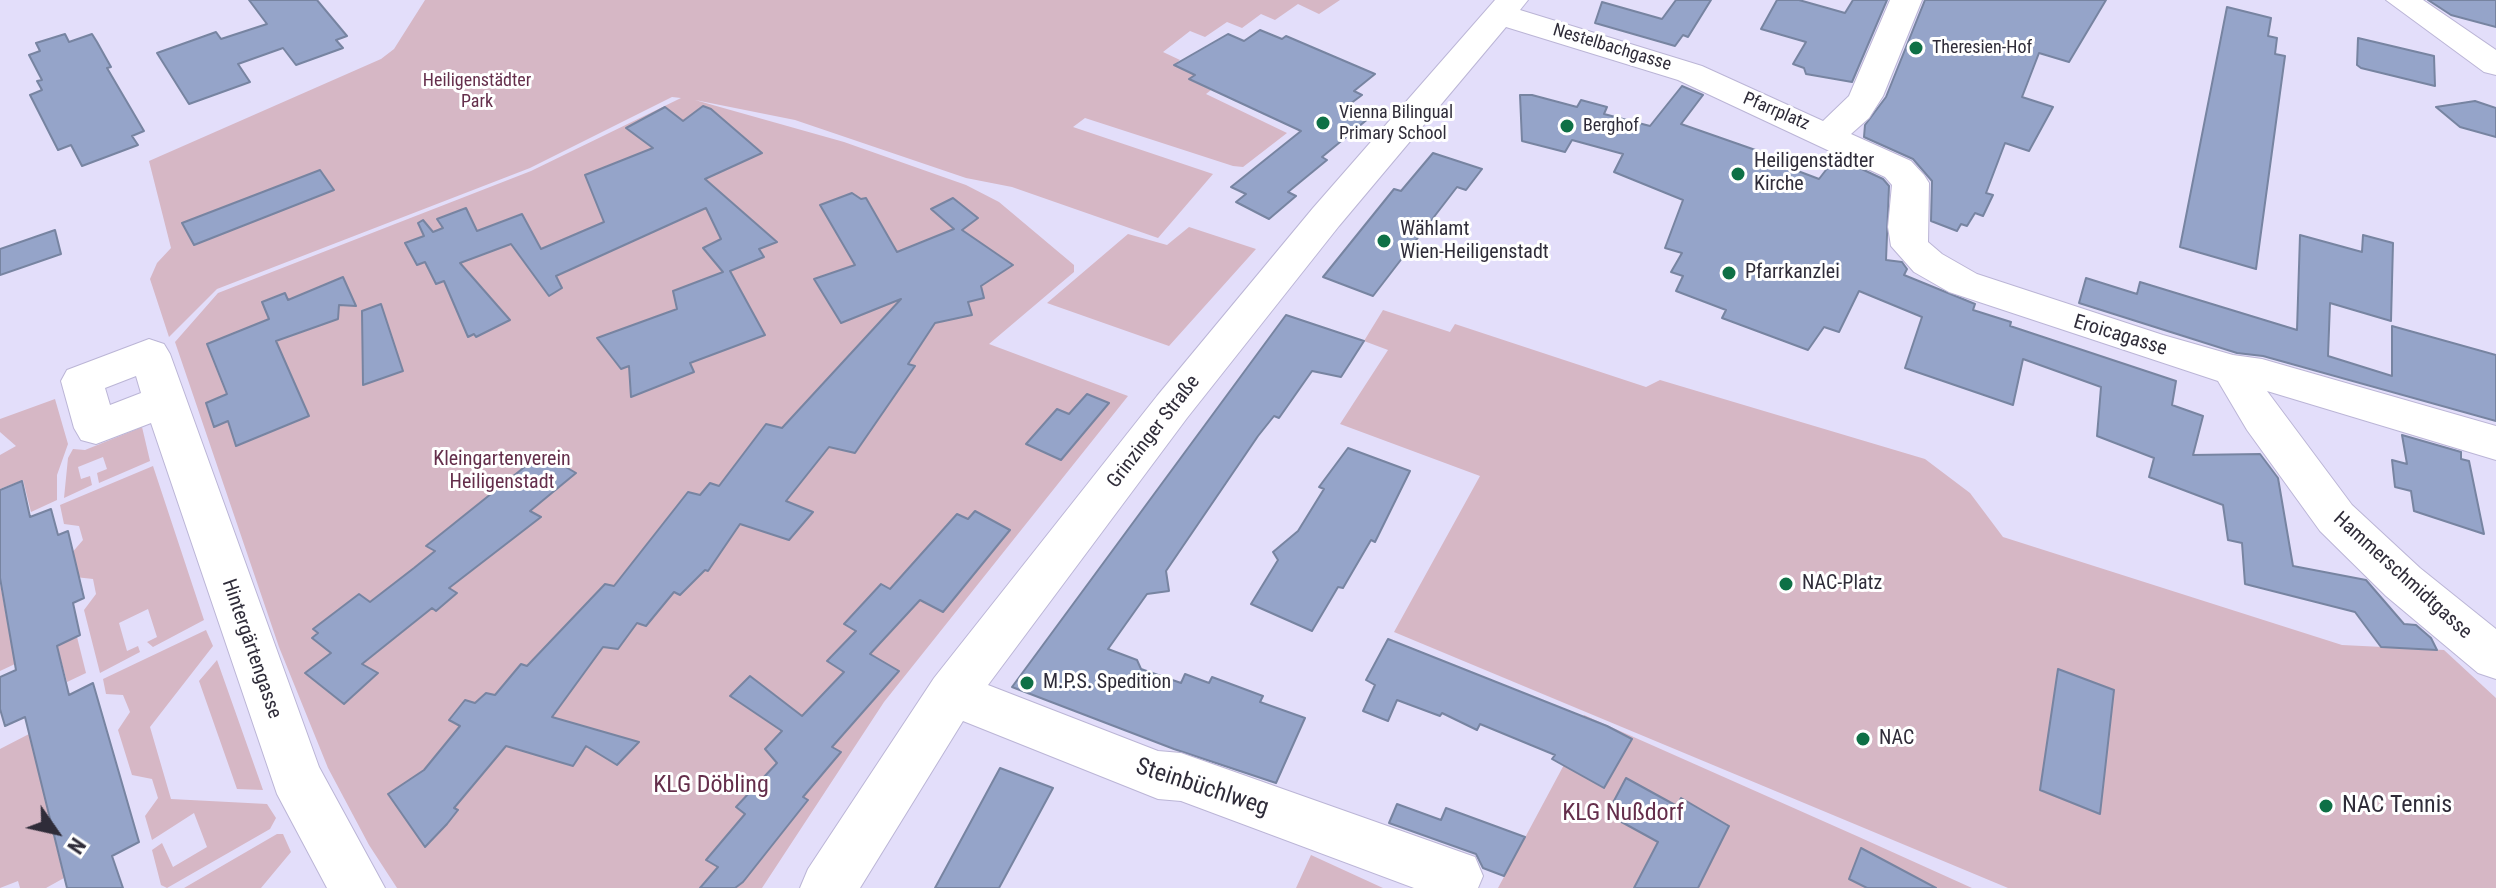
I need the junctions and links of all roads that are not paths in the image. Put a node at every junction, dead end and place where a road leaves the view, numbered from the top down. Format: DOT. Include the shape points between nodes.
graph roads {
  1 [pos="1906,0"];
  2 [pos="2402,0"];
  3 [pos="1506,7"];
  4 [pos="2496,65"];
  5 [pos="1732,93"];
  6 [pos="1829,134"];
  7 [pos="2233,370"];
  8 [pos="163,401"];
  9 [pos="2496,443"];
  10 [pos="2496,658"];
  11 [pos="952,694"];
  12 [pos="1455,876"];
  13 [pos="357,888"];
  14 [pos="828,888"];
  1 -- 6 [label="street" via="1866,96 1857,111"];
  2 -- 4 [label="street"];
  3 -- 5 [label="street, Nestelbachgasse"];
  3 -- 11 [label="street, Grinzinger Straße" via="1280,272"];
  5 -- 6 [label="street, Pfarrplatz"];
  6 -- 7 [label="street, Eroicagasse" via="1907,176 1912,196 1910,246 1944,273 2017,303"];
  7 -- 9 [label="street, Eroicagasse"];
  7 -- 10 [label="street, Hammerschmidtgasse" via="2262,419 2336,518 2403,582"];
  8 -- 13 [label="street, Hintergärtengasse" via="296,777"];
  11 -- 12 [label="street, Steinbüchlweg" via="1158,775 1181,777"];
  11 -- 14 [label="street, Grinzinger Straße"];
}
